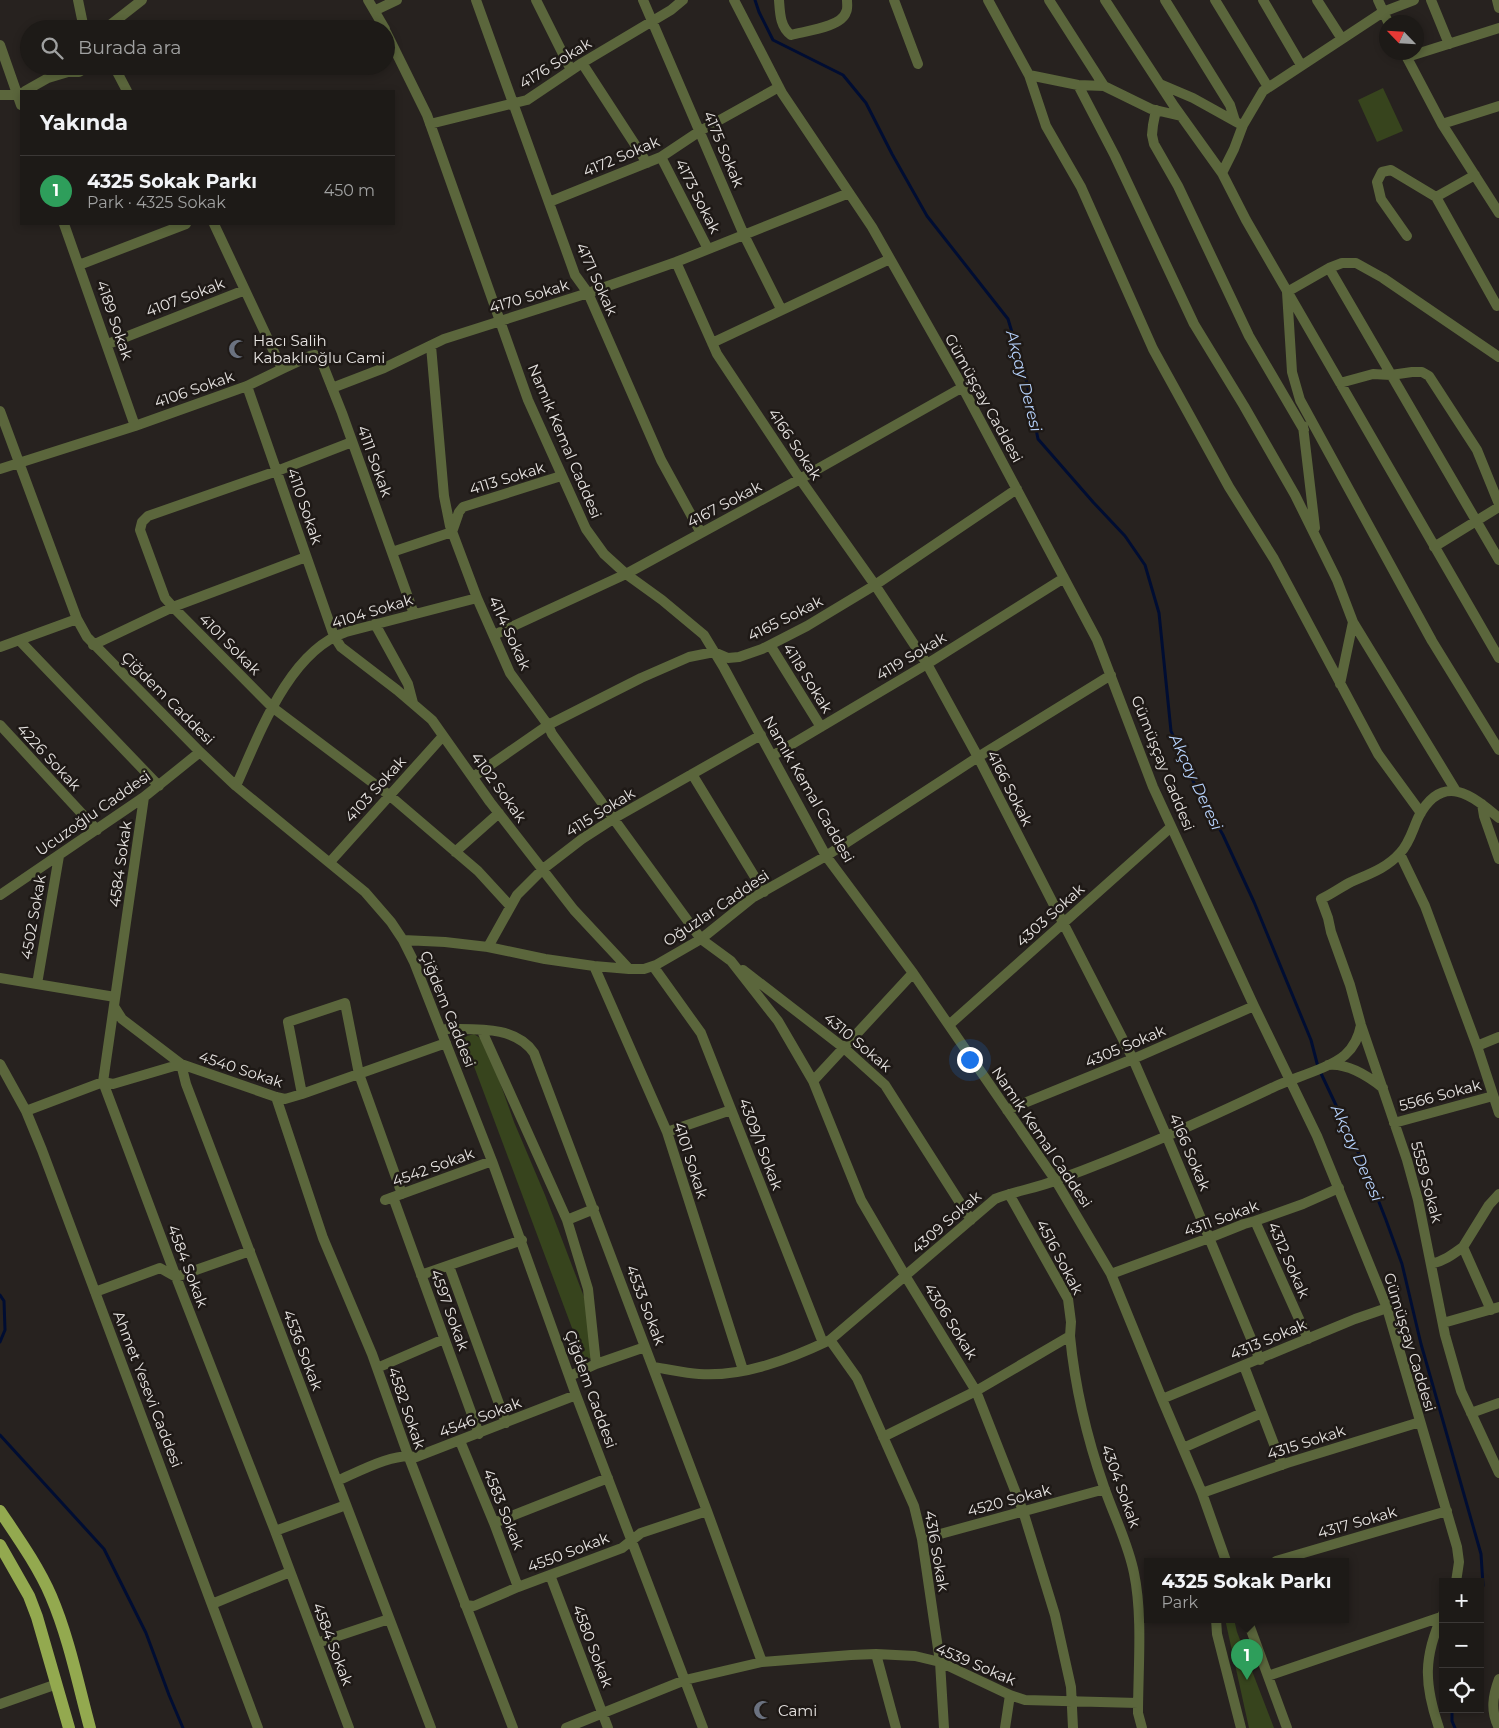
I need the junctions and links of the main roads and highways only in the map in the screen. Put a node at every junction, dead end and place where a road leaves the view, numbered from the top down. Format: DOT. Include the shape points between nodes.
graph roads {
  1 [pos="0,1511"];
  2 [pos="0,1545"];
  3 [pos="69,1728"];
  4 [pos="90,1728"];
  1 -- 4 [label="main road" via="51,1596"];
  2 -- 3 [label="main road" via="37,1617"];
}
